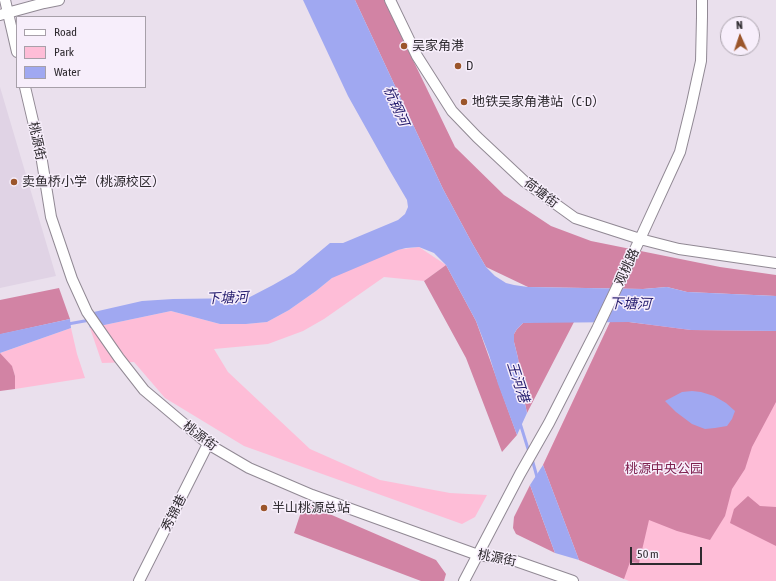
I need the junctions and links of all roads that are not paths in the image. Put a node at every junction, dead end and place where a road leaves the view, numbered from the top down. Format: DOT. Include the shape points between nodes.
graph roads {
  1 [pos="5,0"];
  2 [pos="59,0"];
  3 [pos="390,0"];
  4 [pos="702,0"];
  5 [pos="4,14"];
  6 [pos="16,49"];
  7 [pos="25,88"];
  8 [pos="640,239"];
  9 [pos="776,263"];
  10 [pos="208,444"];
  11 [pos="478,555"];
  12 [pos="139,581"];
  13 [pos="464,581"];
  14 [pos="573,581"];
  1 -- 5 [label="street"];
  2 -- 5 [label="street"];
  3 -- 8 [label="street, 荷塘街" via="417,56 452,111 477,137 525,182 575,218"];
  4 -- 8 [label="street, 观桃路" via="701,61 690,114 680,152"];
  5 -- 6 [label="street"];
  7 -- 10 [label="street, 桃源街" via="41,154 51,217 72,279 87,312 144,390"];
  8 -- 9 [label="street, 荷塘街" via="679,249"];
  8 -- 11 [label="street, 观桃路" via="546,429"];
  10 -- 11 [label="street, 桃源街" via="249,468 293,487"];
  10 -- 12 [label="street, 秀锦巷"];
  11 -- 13 [label="street, 观桃路"];
  11 -- 14 [label="street, 桃源街" via="513,560"];
}
